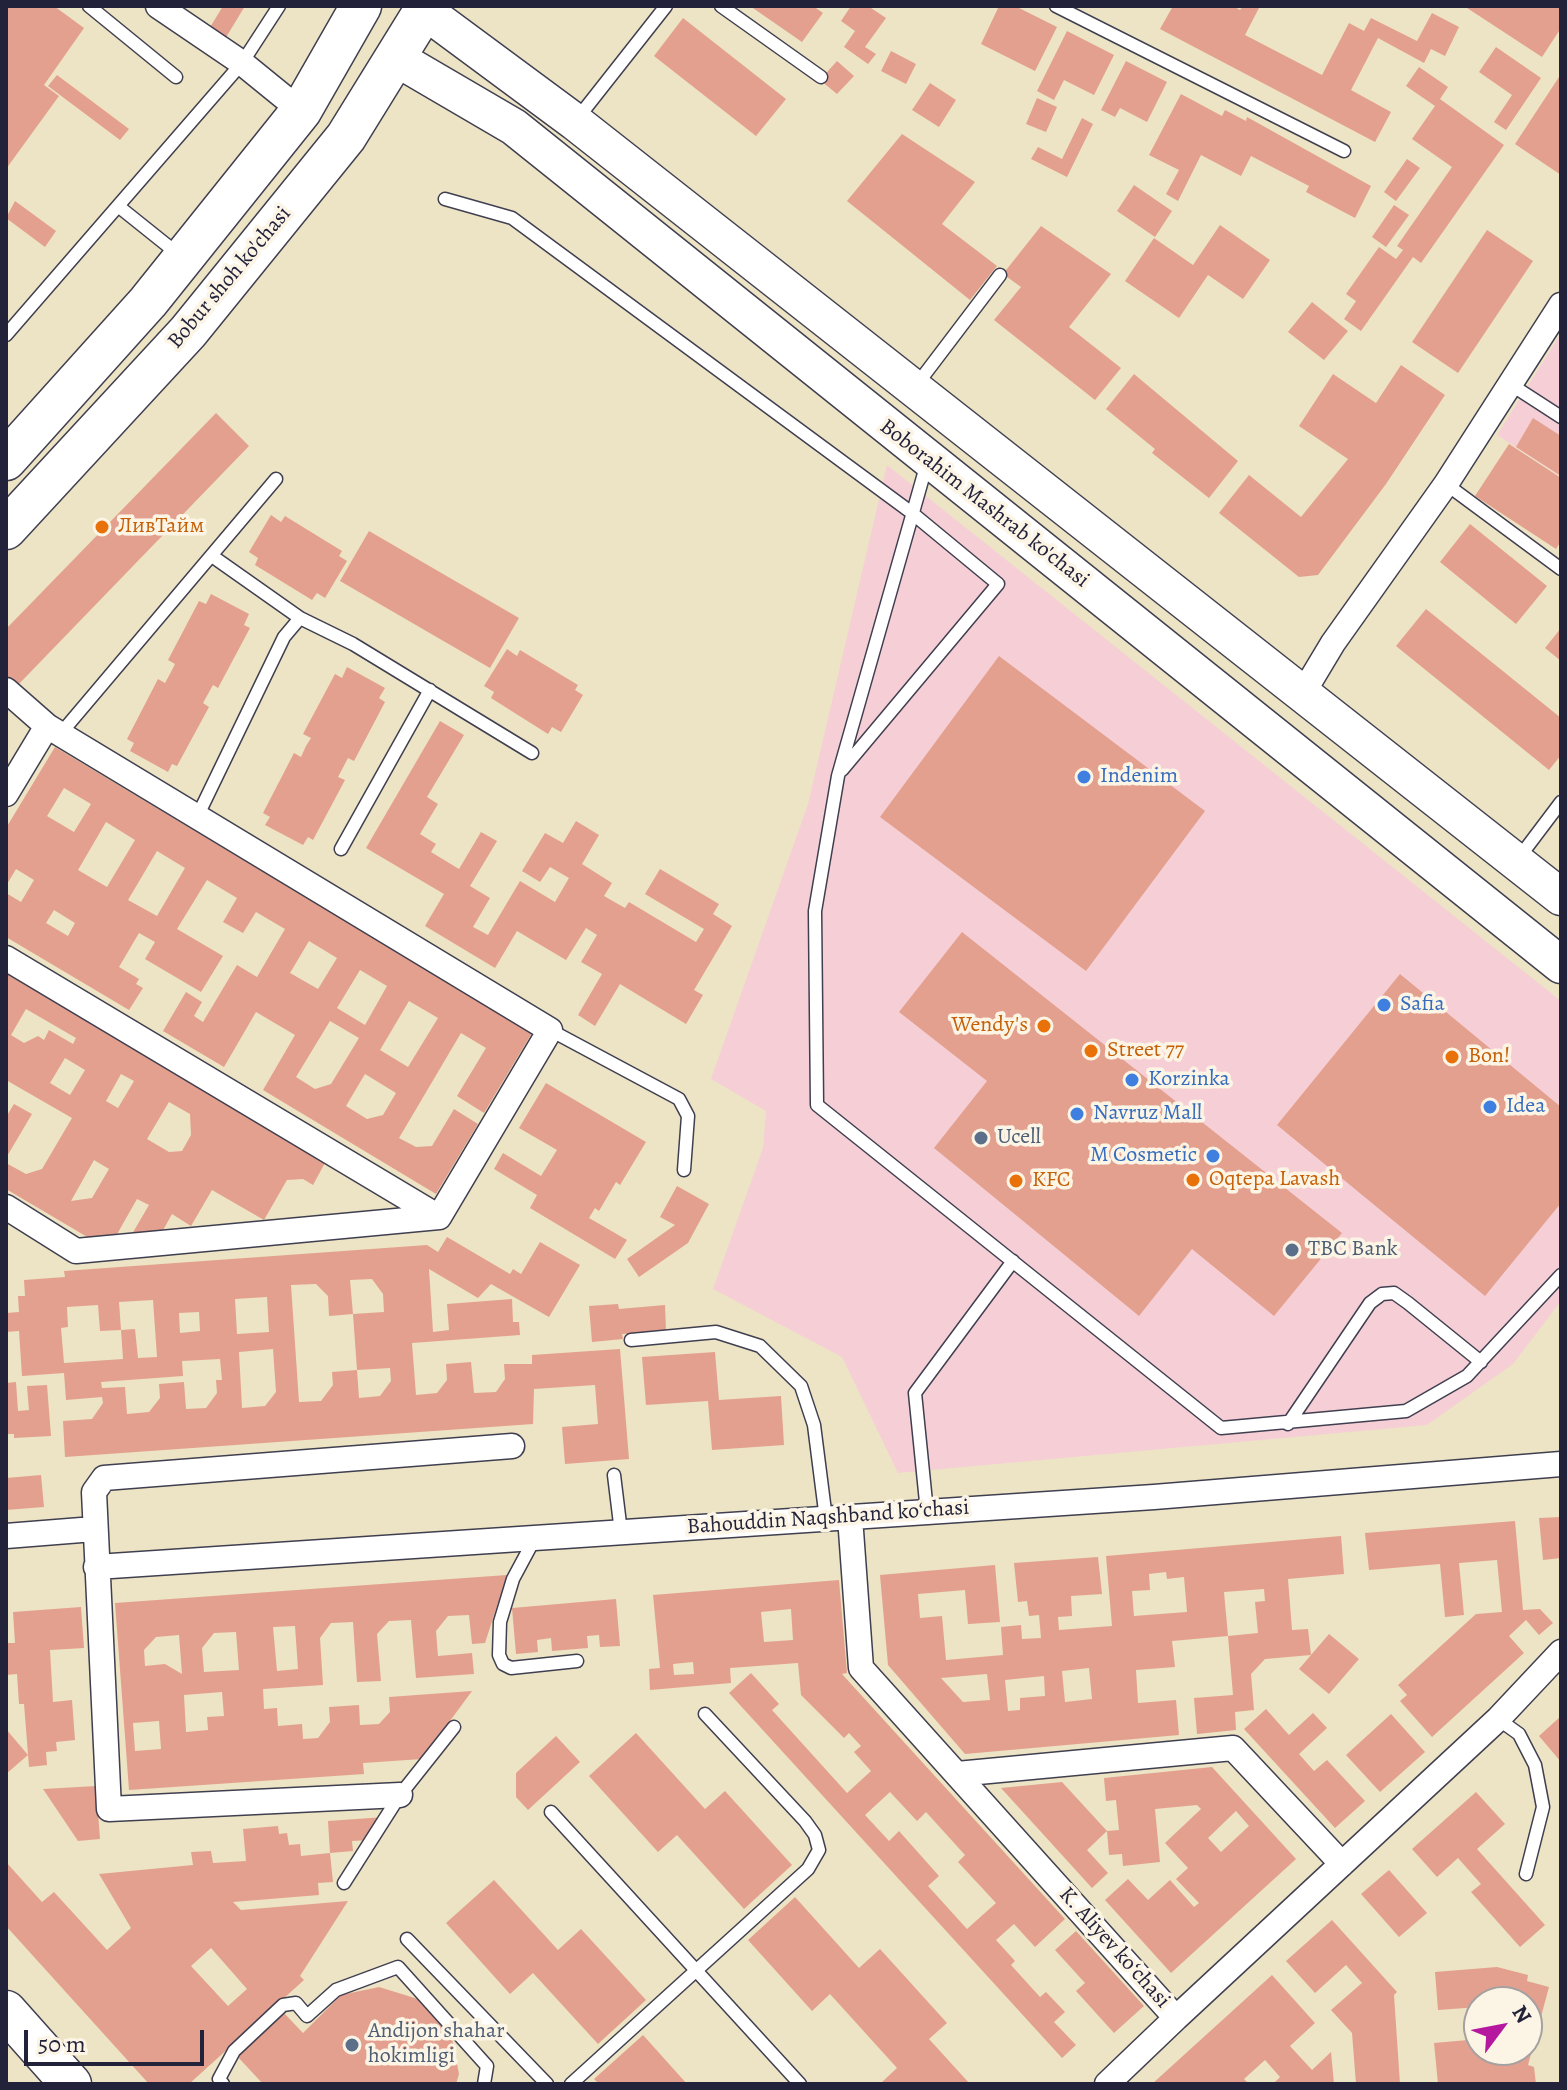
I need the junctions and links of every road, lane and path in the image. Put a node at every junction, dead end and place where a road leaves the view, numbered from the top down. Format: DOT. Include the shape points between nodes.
graph roads {
  1 [pos="89,6"];
  2 [pos="158,6"];
  3 [pos="279,6"];
  4 [pos="361,6"];
  5 [pos="666,6"];
  6 [pos="721,6"];
  7 [pos="1056,6"];
  8 [pos="426,8"];
  9 [pos="396,58"];
  10 [pos="242,63"];
  11 [pos="176,77"];
  12 [pos="821,77"];
  13 [pos="301,111"];
  14 [pos="575,122"];
  15 [pos="1344,151"];
  16 [pos="445,199"];
  17 [pos="118,206"];
  18 [pos="183,258"];
  19 [pos="1000,275"];
  20 [pos="1561,305"];
  21 [pos="6,335"];
  22 [pos="1510,384"];
  23 [pos="913,390"];
  24 [pos="1561,417"];
  25 [pos="6,460"];
  26 [pos="928,460"];
  27 [pos="276,479"];
  28 [pos="1446,484"];
  29 [pos="912,513"];
  30 [pos="6,529"];
  31 [pos="212,556"];
  32 [pos="1561,569"];
  33 [pos="1146,571"];
  34 [pos="1117,610"];
  35 [pos="300,618"];
  36 [pos="6,690"];
  37 [pos="430,690"];
  38 [pos="1303,693"];
  39 [pos="55,729"];
  40 [pos="532,753"];
  41 [pos="838,776"];
  42 [pos="6,794"];
  43 [pos="1561,802"];
  44 [pos="198,815"];
  45 [pos="341,849"];
  46 [pos="1516,861"];
  47 [pos="1561,897"];
  48 [pos="6,958"];
  49 [pos="1561,965"];
  50 [pos="550,1030"];
  51 [pos="684,1170"];
  52 [pos="6,1207"];
  53 [pos="439,1217"];
  54 [pos="1013,1261"];
  55 [pos="1561,1275"];
  56 [pos="631,1340"];
  57 [pos="1481,1362"];
  58 [pos="1288,1424"];
  59 [pos="512,1446"];
  60 [pos="1561,1464"];
  61 [pos="614,1475"];
  62 [pos="927,1512"];
  63 [pos="838,1518"];
  64 [pos="94,1529"];
  65 [pos="621,1532"];
  66 [pos="6,1536"];
  67 [pos="535,1538"];
  68 [pos="96,1567"];
  69 [pos="1561,1652"];
  70 [pos="577,1661"];
  71 [pos="705,1714"];
  72 [pos="1498,1719"];
  73 [pos="454,1727"];
  74 [pos="957,1774"];
  75 [pos="400,1795"];
  76 [pos="551,1812"];
  77 [pos="1342,1864"];
  78 [pos="1526,1874"];
  79 [pos="344,1883"];
  80 [pos="407,1939"];
  81 [pos="698,1970"];
  82 [pos="6,2011"];
  83 [pos="1176,2018"];
  84 [pos="71,2084"];
  85 [pos="223,2084"];
  86 [pos="484,2084"];
  87 [pos="547,2084"];
  88 [pos="571,2084"];
  89 [pos="800,2084"];
  90 [pos="1107,2084"];
  1 -- 11 [label="lane"];
  2 -- 10 [label="street"];
  3 -- 10 [label="lane"];
  4 -- 13 [label="main road"];
  5 -- 14 [label="lane"];
  6 -- 12 [label="lane"];
  7 -- 15 [label="lane"];
  8 -- 9 [label="main road, Bobur shoh ko'chasi"];
  8 -- 14 [label="main road, Boborahim Mashrab ko'chasi"];
  9 -- 26 [label="main road, Boborahim Mashrab ko'chasi" via="514,127"];
  9 -- 30 [label="main road, Bobur shoh ko'chasi" via="346,137 188,332"];
  10 -- 13 [label="street"];
  10 -- 17 [label="lane"];
  13 -- 18 [label="main road"];
  14 -- 23 [label="main road, Boborahim Mashrab ko'chasi"];
  16 -- 29 [label="lane" via="512,218"];
  17 -- 18 [label="lane"];
  17 -- 21 [label="lane"];
  18 -- 25 [label="main road"];
  19 -- 23 [label="lane"];
  20 -- 22 [label="street"];
  22 -- 24 [label="lane"];
  22 -- 28 [label="street"];
  23 -- 33 [label="main road, Boborahim Mashrab ko'chasi"];
  26 -- 29 [label="lane"];
  26 -- 34 [label="main road, Boborahim Mashrab ko'chasi"];
  27 -- 31 [label="lane"];
  28 -- 32 [label="lane"];
  28 -- 38 [label="street"];
  29 -- 41 [label="lane"];
  29 -- 41 [label="lane" via="998,584"];
  31 -- 35 [label="lane"];
  31 -- 39 [label="lane"];
  33 -- 34 [label="main road"];
  33 -- 38 [label="main road, Boborahim Mashrab ko'chasi"];
  34 -- 49 [label="main road, Boborahim Mashrab ko'chasi"];
  35 -- 37 [label="lane"];
  35 -- 44 [label="lane" via="284,637"];
  36 -- 39 [label="street"];
  37 -- 40 [label="lane"];
  37 -- 45 [label="lane"];
  38 -- 46 [label="main road, Boborahim Mashrab ko'chasi"];
  39 -- 42 [label="street"];
  39 -- 44 [label="street"];
  41 -- 54 [label="lane" via="815,911 817,1105"];
  43 -- 46 [label="lane"];
  44 -- 50 [label="street"];
  46 -- 47 [label="main road, Boborahim Mashrab ko'chasi"];
  48 -- 53 [label="street"];
  50 -- 51 [label="lane" via="679,1099 688,1116"];
  50 -- 53 [label="street"];
  52 -- 53 [label="street" via="76,1251"];
  54 -- 58 [label="lane" via="1221,1428"];
  54 -- 62 [label="lane" via="915,1393"];
  55 -- 57 [label="lane"];
  56 -- 63 [label="lane" via="716,1332 760,1346 801,1386"];
  57 -- 58 [label="lane" via="1467,1376 1406,1411"];
  57 -- 58 [label="lane" via="1394,1293 1382,1294 1370,1303"];
  59 -- 64 [label="street" via="104,1478 94,1492"];
  60 -- 62 [label="street, Bahouddin Naqshband koʻchasi"];
  61 -- 65 [label="lane"];
  62 -- 63 [label="street, Bahouddin Naqshband koʻchasi"];
  63 -- 65 [label="street, Bahouddin Naqshband koʻchasi"];
  63 -- 74 [label="street, K. Aliyev koʻchasi" via="861,1668"];
  64 -- 66 [label="street"];
  64 -- 68 [label="street"];
  65 -- 67 [label="street, Bahouddin Naqshband koʻchasi"];
  67 -- 68 [label="street, Bahouddin Naqshband koʻchasi"];
  67 -- 70 [label="lane" via="513,1579 500,1622 499,1655 511,1668"];
  68 -- 75 [label="street" via="109,1809"];
  69 -- 72 [label="street, K. Aliyev koʻchasi"];
  71 -- 81 [label="lane" via="805,1821 819,1850 808,1869"];
  72 -- 77 [label="street, K. Aliyev koʻchasi"];
  72 -- 78 [label="lane" via="1519,1734 1535,1765 1543,1807"];
  73 -- 75 [label="lane"];
  74 -- 77 [label="street" via="1233,1748"];
  74 -- 83 [label="street, K. Aliyev koʻchasi"];
  75 -- 79 [label="lane"];
  76 -- 81 [label="lane"];
  77 -- 83 [label="street, K. Aliyev koʻchasi"];
  80 -- 87 [label="lane"];
  81 -- 88 [label="lane"];
  81 -- 89 [label="lane"];
  82 -- 84 [label="main road"];
  83 -- 90 [label="street"];
  85 -- 86 [label="lane" via="219,2079 234,2051 283,2005 296,2003 307,2016 336,1990 398,1967 487,2066"];
}
